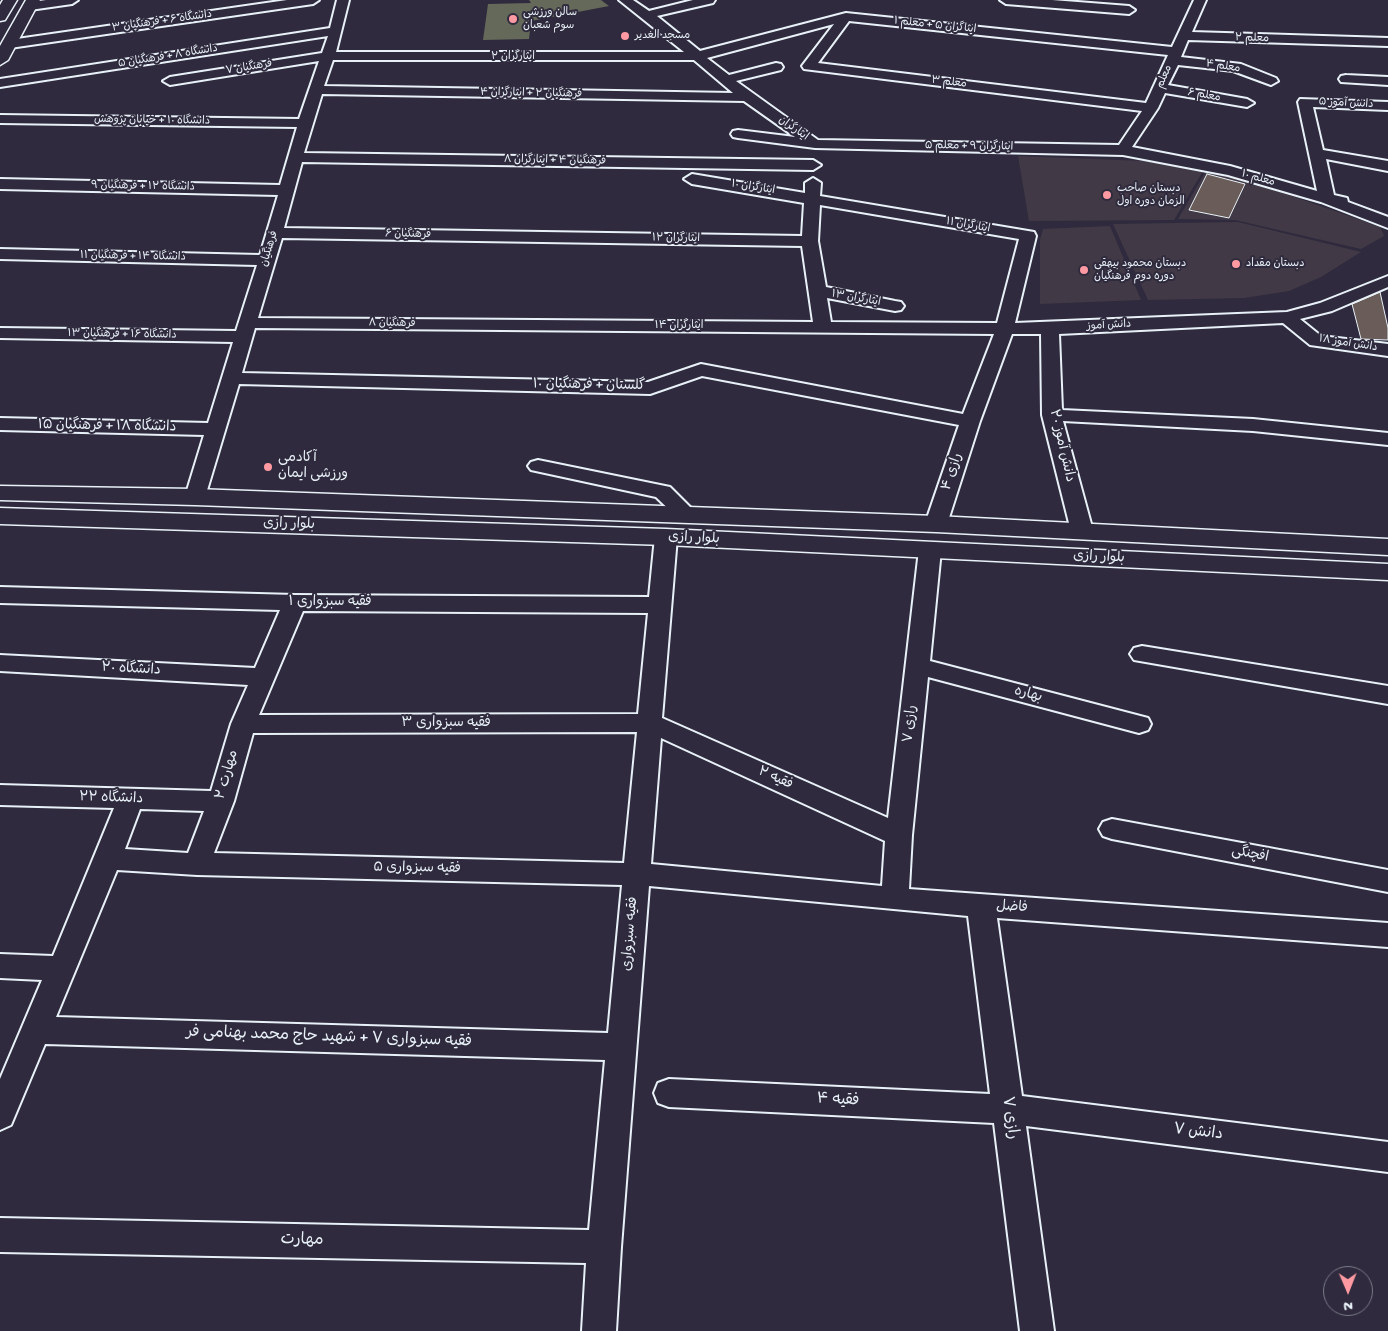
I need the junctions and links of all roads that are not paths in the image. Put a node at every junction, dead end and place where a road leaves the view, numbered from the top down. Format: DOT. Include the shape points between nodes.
graph roads {
  1 [pos="10,0"];
  2 [pos="72,0"];
  3 [pos="313,0"];
  4 [pos="343,0"];
  5 [pos="625,0"];
  6 [pos="709,0"];
  7 [pos="1006,0"];
  8 [pos="1200,0"];
  9 [pos="31,3"];
  10 [pos="1129,10"];
  11 [pos="1,15"];
  12 [pos="647,15"];
  13 [pos="846,17"];
  14 [pos="336,31"];
  15 [pos="1183,36"];
  16 [pos="1388,42"];
  17 [pos="10,44"];
  18 [pos="328,56"];
  19 [pos="698,56"];
  20 [pos="1175,56"];
  21 [pos="0,58"];
  22 [pos="776,67"];
  23 [pos="1346,79"];
  24 [pos="170,80"];
  25 [pos="725,80"];
  26 [pos="1271,81"];
  27 [pos="1388,81"];
  28 [pos="0,83"];
  29 [pos="1160,88"];
  30 [pos="315,90"];
  31 [pos="747,96"];
  32 [pos="1247,103"];
  33 [pos="1388,106"];
  34 [pos="1151,108"];
  35 [pos="0,119"];
  36 [pos="305,123"];
  37 [pos="738,134"];
  38 [pos="815,144"];
  39 [pos="1123,150"];
  40 [pos="1316,153"];
  41 [pos="296,157"];
  42 [pos="813,165"];
  43 [pos="1388,166"];
  44 [pos="692,179"];
  45 [pos="0,184"];
  46 [pos="286,190"];
  47 [pos="814,198"];
  48 [pos="1327,199"];
  49 [pos="1388,208"];
  50 [pos="1388,224"];
  51 [pos="275,233"];
  52 [pos="542,237"];
  53 [pos="810,241"];
  54 [pos="0,254"];
  55 [pos="266,260"];
  56 [pos="1388,281"];
  57 [pos="817,291"];
  58 [pos="895,306"];
  59 [pos="1287,317"];
  60 [pos="535,325"];
  61 [pos="823,328"];
  62 [pos="1005,329"];
  63 [pos="246,330"];
  64 [pos="1050,330"];
  65 [pos="0,333"];
  66 [pos="1388,350"];
  67 [pos="231,378"];
  68 [pos="1052,415"];
  69 [pos="970,421"];
  70 [pos="0,424"];
  71 [pos="214,429"];
  72 [pos="1388,439"];
  73 [pos="538,466"];
  74 [pos="0,493"];
  75 [pos="195,498"];
  76 [pos="688,515"];
  77 [pos="0,516"];
  78 [pos="936,524"];
  79 [pos="1082,531"];
  80 [pos="666,537"];
  81 [pos="1267,541"];
  82 [pos="1388,547"];
  83 [pos="930,550"];
  84 [pos="1275,567"];
  85 [pos="1388,572"];
  86 [pos="0,595"];
  87 [pos="295,604"];
  88 [pos="660,605"];
  89 [pos="1142,654"];
  90 [pos="0,663"];
  91 [pos="917,666"];
  92 [pos="263,677"];
  93 [pos="1388,695"];
  94 [pos="650,723"];
  95 [pos="243,724"];
  96 [pos="1139,724"];
  97 [pos="0,796"];
  98 [pos="130,800"];
  99 [pos="221,801"];
  100 [pos="1112,829"];
  101 [pos="899,835"];
  102 [pos="108,859"];
  103 [pos="198,864"];
  104 [pos="637,874"];
  105 [pos="1388,881"];
  106 [pos="895,899"];
  107 [pos="980,906"];
  108 [pos="1388,935"];
  109 [pos="0,966"];
  110 [pos="63,969"];
  111 [pos="36,1030"];
  112 [pos="622,1047"];
  113 [pos="668,1093"];
  114 [pos="1008,1109"];
  115 [pos="0,1115"];
  116 [pos="1388,1157"];
  117 [pos="0,1235"];
  118 [pos="604,1247"];
  119 [pos="599,1331"];
  120 [pos="1037,1331"];
  1 -- 11 [label="main road"];
  2 -- 9 [label="street"];
  3 -- 17 [label="street, دانشگاه ۶ + فرهنگیان ۳"];
  4 -- 14 [label="street, فرهنگیان"];
  5 -- 12 [label="street, ایثارگران"];
  6 -- 12 [label="street"];
  7 -- 10 [label="street"];
  8 -- 15 [label="street, معلم"];
  9 -- 17 [label="main road"];
  12 -- 19 [label="street, ایثارگران"];
  13 -- 19 [label="street, ایثاگران ۵ + معلم ۱"];
  13 -- 20 [label="street, ایثاگران ۵ + معلم ۱"];
  13 -- 34 [label="street, معلم ۳" via="808,66"];
  14 -- 18 [label="street, فرهنگیان"];
  14 -- 28 [label="street, دانشگاه ۸ + فرهنگیان ۵"];
  15 -- 16 [label="street, معلم ۲"];
  15 -- 20 [label="street, معلم"];
  17 -- 21 [label="main road"];
  18 -- 19 [label="street, ایثارگران ۲"];
  18 -- 24 [label="street, فرهنگیان ۷"];
  18 -- 30 [label="street, فرهنگیان"];
  19 -- 25 [label="street, ایثارگران"];
  20 -- 26 [label="street, معلم ۴" via="1236,67"];
  20 -- 29 [label="street, معلم"];
  22 -- 25 [label="street"];
  23 -- 27 [label="street"];
  25 -- 31 [label="street, ایثارگران"];
  29 -- 32 [label="street, معلم ۶"];
  29 -- 34 [label="street, معلم"];
  30 -- 31 [label="street, فرهنگیان ۲ + ایثارگران ۴"];
  30 -- 36 [label="street, فرهنگیان"];
  31 -- 38 [label="street, ایثارگران"];
  33 -- 40 [label="street, دانش آموز ۵" via="1305,102"];
  34 -- 39 [label="street, معلم"];
  35 -- 36 [label="street, دانشگاه ۱۰ + خیابان پژوهش"];
  36 -- 41 [label="street, فرهنگیان"];
  37 -- 38 [label="street, ایثارگران ۹ + معلم ۵"];
  38 -- 39 [label="street, ایثارگران ۹ + معلم ۵"];
  38 -- 42 [label="street, ایثارگران"];
  39 -- 48 [label="street, معلم ۱۰" via="1230,171"];
  40 -- 43 [label="street"];
  40 -- 48 [label="street"];
  41 -- 42 [label="street, فرهنگیان ۴ + ایثارگران ۸"];
  41 -- 46 [label="street, فرهنگیان"];
  42 -- 47 [label="street, ایثارگران"];
  44 -- 47 [label="street, ایثارگران ۱۰"];
  45 -- 46 [label="street, دانشگاه ۱۲ + فرهنگیان ۹"];
  46 -- 51 [label="street, فرهنگیان"];
  47 -- 53 [label="street, ایثارگران"];
  47 -- 62 [label="street, ایثارگران ۱۱" via="1028,236"];
  48 -- 49 [label="street"];
  48 -- 50 [label="street, معلم ۱۰"];
  51 -- 52 [label="street, فرهنگیان ۶"];
  51 -- 55 [label="street, فرهنگیان"];
  52 -- 53 [label="street, ایثارگران ۱۲"];
  53 -- 57 [label="street, ایثارگران"];
  54 -- 55 [label="street, دانشگاه ۱۴ + فرهنگیان ۱۱"];
  55 -- 63 [label="street, فرهنگیان"];
  56 -- 59 [label="street, دانش آموز" via="1326,307"];
  57 -- 58 [label="street, ایثارگران ۱۳"];
  57 -- 61 [label="street, ایثارگران"];
  59 -- 64 [label="street, دانش آموز"];
  59 -- 66 [label="street, دانش آموز ۱۸" via="1316,340"];
  60 -- 61 [label="street, ایثارگران ۱۴"];
  60 -- 63 [label="street, فرهنگیان ۸"];
  61 -- 62 [label="street, دانش آموز"];
  62 -- 64 [label="street, دانش آموز"];
  62 -- 69 [label="street, رازی ۴"];
  63 -- 65 [label="street, دانشگاه ۱۶ + فرهنگیان ۱۳"];
  63 -- 67 [label="street, فرهنگیان"];
  64 -- 68 [label="street, دانش آموز ۲۰"];
  67 -- 69 [label="street, گلستان + فرهنگیان ۱۰" via="650,388 701,370"];
  67 -- 71 [label="street, فرهنگیان"];
  68 -- 72 [label="street" via="1253,425"];
  68 -- 79 [label="street, دانش آموز ۲۰"];
  69 -- 78 [label="street, رازی ۴"];
  70 -- 71 [label="street, دانشگاه ۱۸ + فرهنگیان ۱۵"];
  71 -- 75 [label="street, فرهنگیان"];
  73 -- 76 [label="street" via="663,492"];
  74 -- 75 [label="main road, بلوار رازی"];
  75 -- 76 [label="main road, بلوار رازی"];
  76 -- 78 [label="main road, بلوار رازی"];
  77 -- 80 [label="main road, بلوار رازی"];
  78 -- 79 [label="main road, بلوار رازی"];
  79 -- 81 [label="main road, بلوار رازی"];
  80 -- 83 [label="main road, بلوار رازی"];
  80 -- 88 [label="street, فقیه سبزواری"];
  81 -- 82 [label="main road, بلوار رازی"];
  81 -- 84 [label="main road"];
  83 -- 84 [label="main road, بلوار رازی"];
  83 -- 91 [label="street, رازی ۷"];
  84 -- 85 [label="main road, بلوار رازی"];
  86 -- 87 [label="street, فقیه سبزواری ۱"];
  87 -- 88 [label="street, فقیه سبزواری ۱"];
  87 -- 92 [label="street, مهارت ۲"];
  88 -- 94 [label="street, فقیه سبزواری"];
  89 -- 93 [label="street"];
  90 -- 92 [label="street, دانشگاه ۲۰"];
  91 -- 96 [label="street, بهاره"];
  91 -- 101 [label="street, رازی ۷"];
  92 -- 95 [label="street, مهارت ۲"];
  94 -- 95 [label="street, فقیه سبزواری ۳"];
  94 -- 101 [label="street, فقیه ۲"];
  94 -- 104 [label="street, فقیه سبزواری"];
  95 -- 99 [label="street, مهارت ۲"];
  97 -- 98 [label="street, دانشگاه ۲۲"];
  98 -- 99 [label="street, دانشگاه ۲۲"];
  98 -- 102 [label="street"];
  99 -- 103 [label="street, مهارت ۲"];
  100 -- 105 [label="street, افچنگی"];
  101 -- 106 [label="street, رازی ۷"];
  102 -- 103 [label="street"];
  102 -- 110 [label="street"];
  103 -- 104 [label="street, فقیه سبزواری ۵"];
  104 -- 106 [label="street, فاضل"];
  104 -- 112 [label="street, فقیه سبزواری"];
  106 -- 107 [label="street, فاضل"];
  107 -- 108 [label="street, فاضل"];
  107 -- 114 [label="street, رازی ۷"];
  109 -- 110 [label="street"];
  110 -- 111 [label="street"];
  111 -- 112 [label="street, فقیه سبزواری ۷ + شهید حاج محمد بهنامی فر"];
  111 -- 115 [label="street"];
  112 -- 118 [label="street, فقیه سبزواری"];
  113 -- 114 [label="street, فقیه ۴"];
  114 -- 116 [label="street, دانش ۷"];
  114 -- 120 [label="street, رازی ۷"];
  117 -- 118 [label="street, مهارت"];
  118 -- 119 [label="street, فقیه سبزواری"];
}
